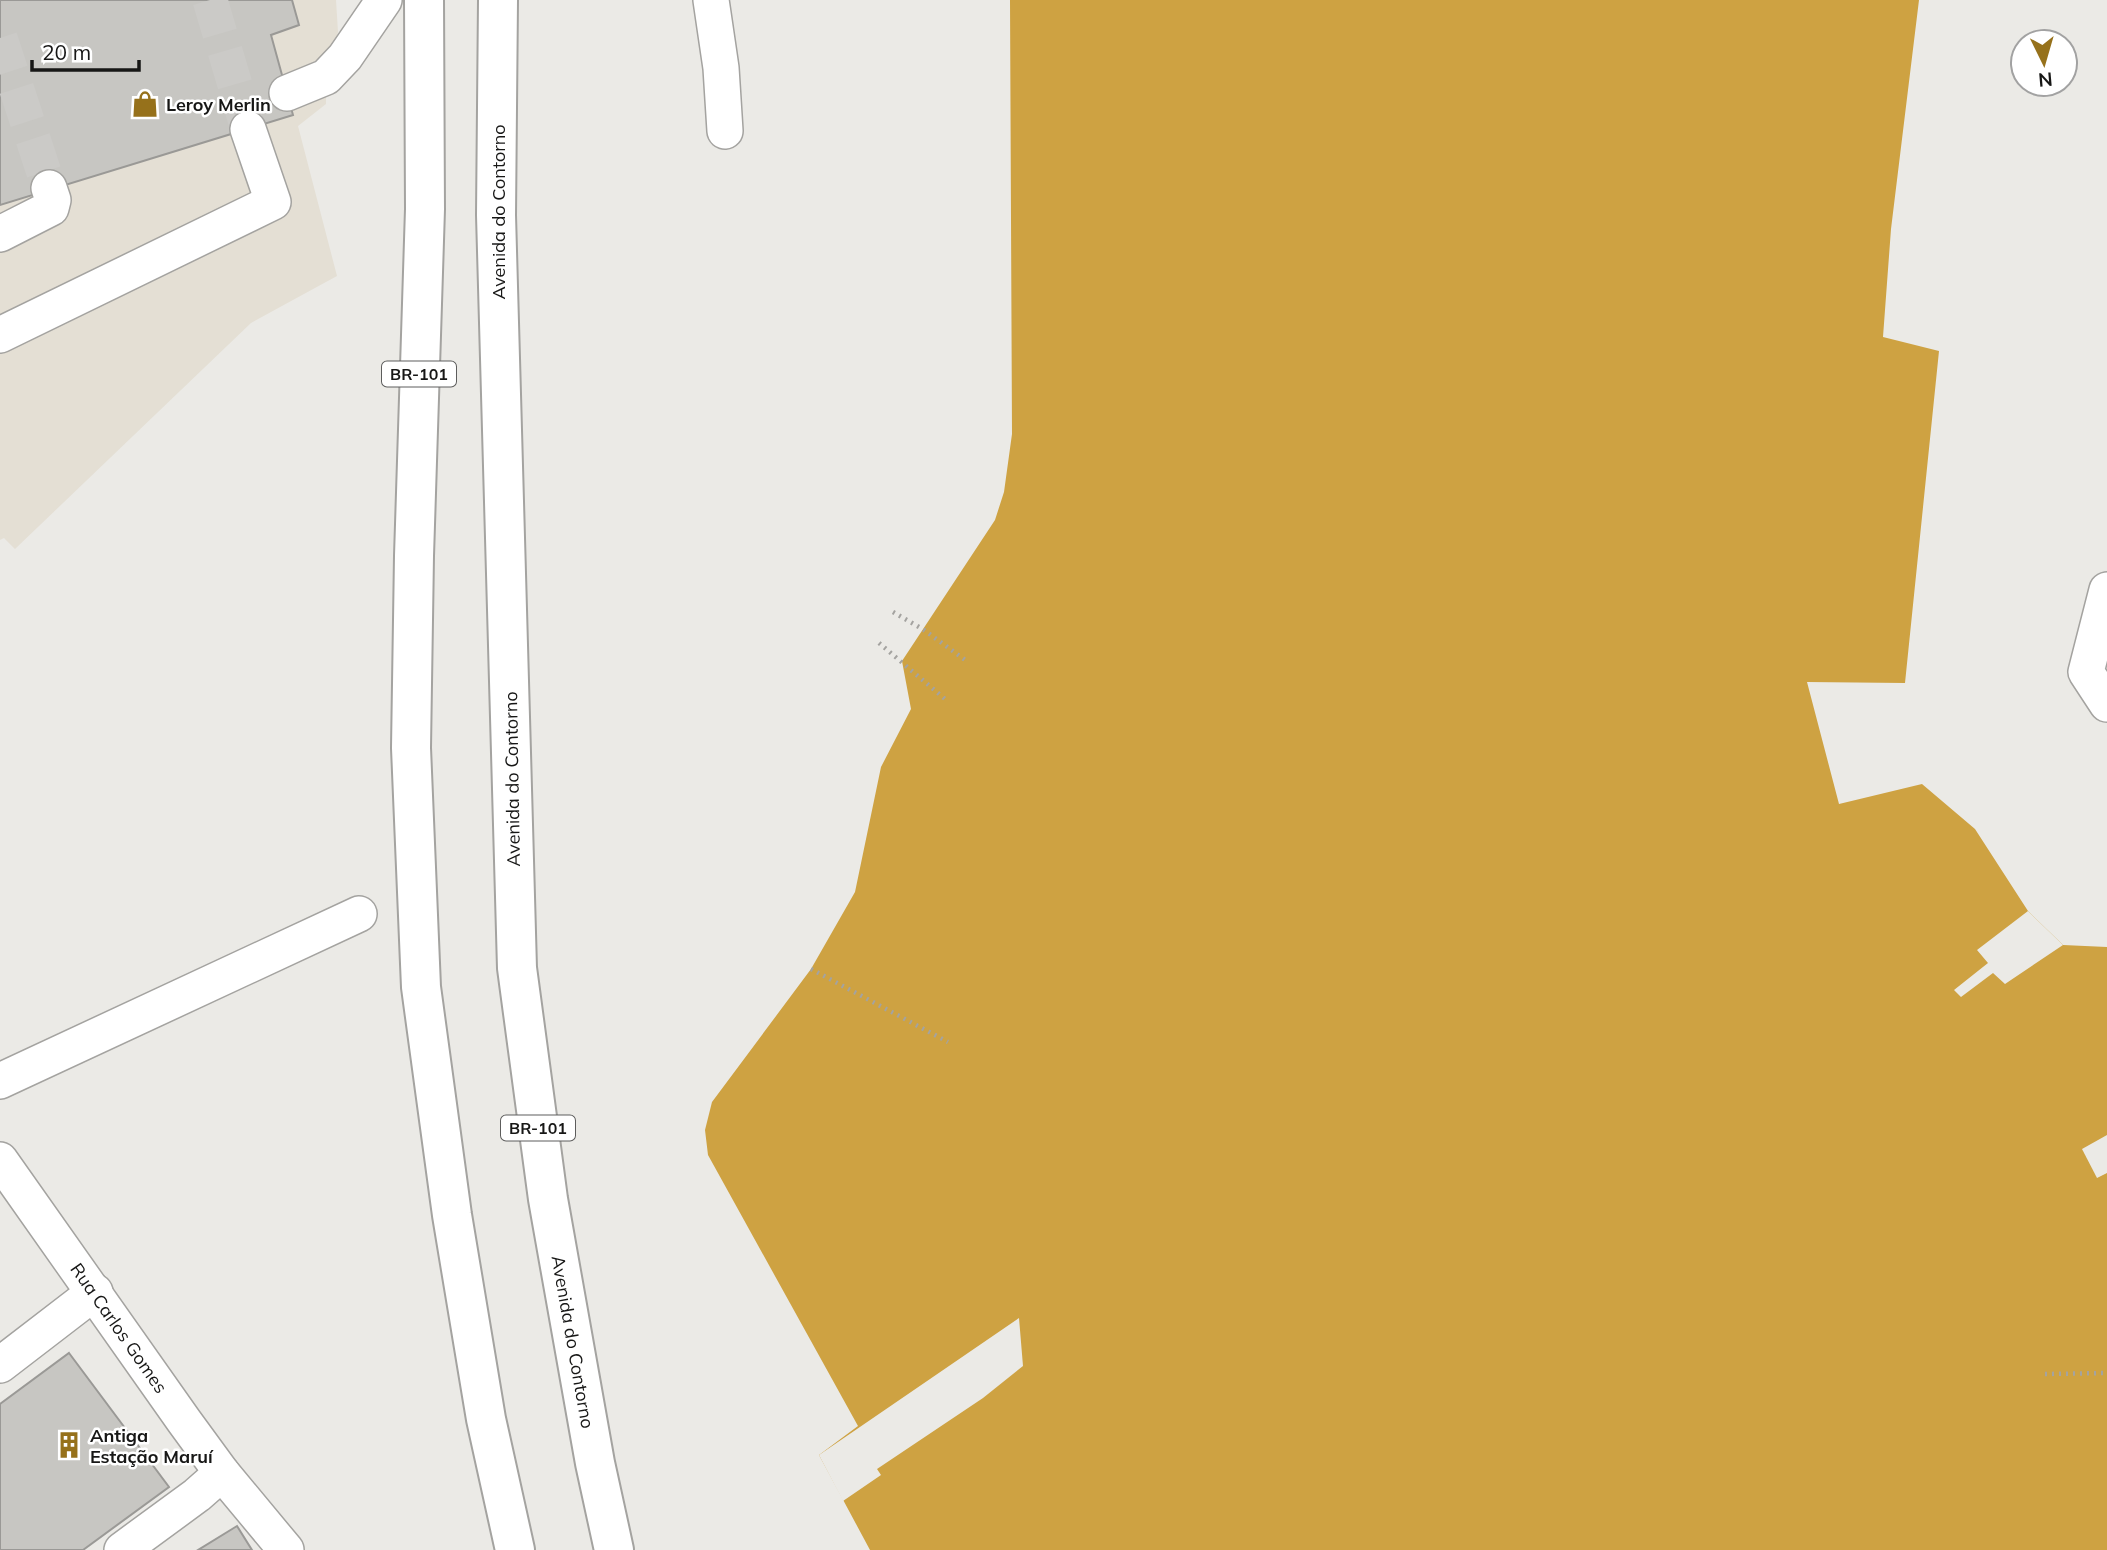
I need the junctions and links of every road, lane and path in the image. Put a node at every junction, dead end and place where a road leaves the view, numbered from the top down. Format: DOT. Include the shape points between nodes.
graph roads {
  1 [pos="384,0"];
  2 [pos="424,0"];
  3 [pos="498,0"];
  4 [pos="711,0"];
  5 [pos="287,93"];
  6 [pos="248,129"];
  7 [pos="724,131"];
  8 [pos="49,188"];
  9 [pos="0,234"];
  10 [pos="0,335"];
  11 [pos="2107,590"];
  12 [pos="892,612"];
  13 [pos="879,643"];
  14 [pos="968,662"];
  15 [pos="2096,666"];
  16 [pos="945,699"];
  17 [pos="2107,704"];
  18 [pos="359,914"];
  19 [pos="811,969"];
  20 [pos="948,1042"];
  21 [pos="0,1081"];
  22 [pos="0,1160"];
  23 [pos="95,1292"];
  24 [pos="0,1365"];
  25 [pos="2107,1373"];
  26 [pos="2045,1374"];
  27 [pos="231,1483"];
  28 [pos="122,1550"];
  29 [pos="286,1550"];
  30 [pos="514,1550"];
  31 [pos="614,1550"];
  1 -- 5 [label="street" via="326,78"];
  2 -- 30 [label="highway, BR-101" via="425,209 411,748 421,987 452,1215 486,1419"];
  3 -- 31 [label="highway, Avenida do Contorno / BR-101" via="496,215 517,968 548,1199"];
  4 -- 7 [label="street"];
  6 -- 10 [label="street" via="273,202"];
  8 -- 9 [label="street" via="51,208"];
  11 -- 15 [label="street"];
  12 -- 14 [label="path"];
  13 -- 16 [label="path"];
  15 -- 17 [label="street"];
  18 -- 21 [label="street"];
  19 -- 20 [label="path"];
  22 -- 23 [label="street, Rua Carlos Gomes"];
  23 -- 24 [label="street"];
  23 -- 27 [label="street, Rua Carlos Gomes"];
  25 -- 26 [label="path"];
  27 -- 28 [label="street" via="197,1495"];
  27 -- 29 [label="street, Rua Carlos Gomes"];
}
